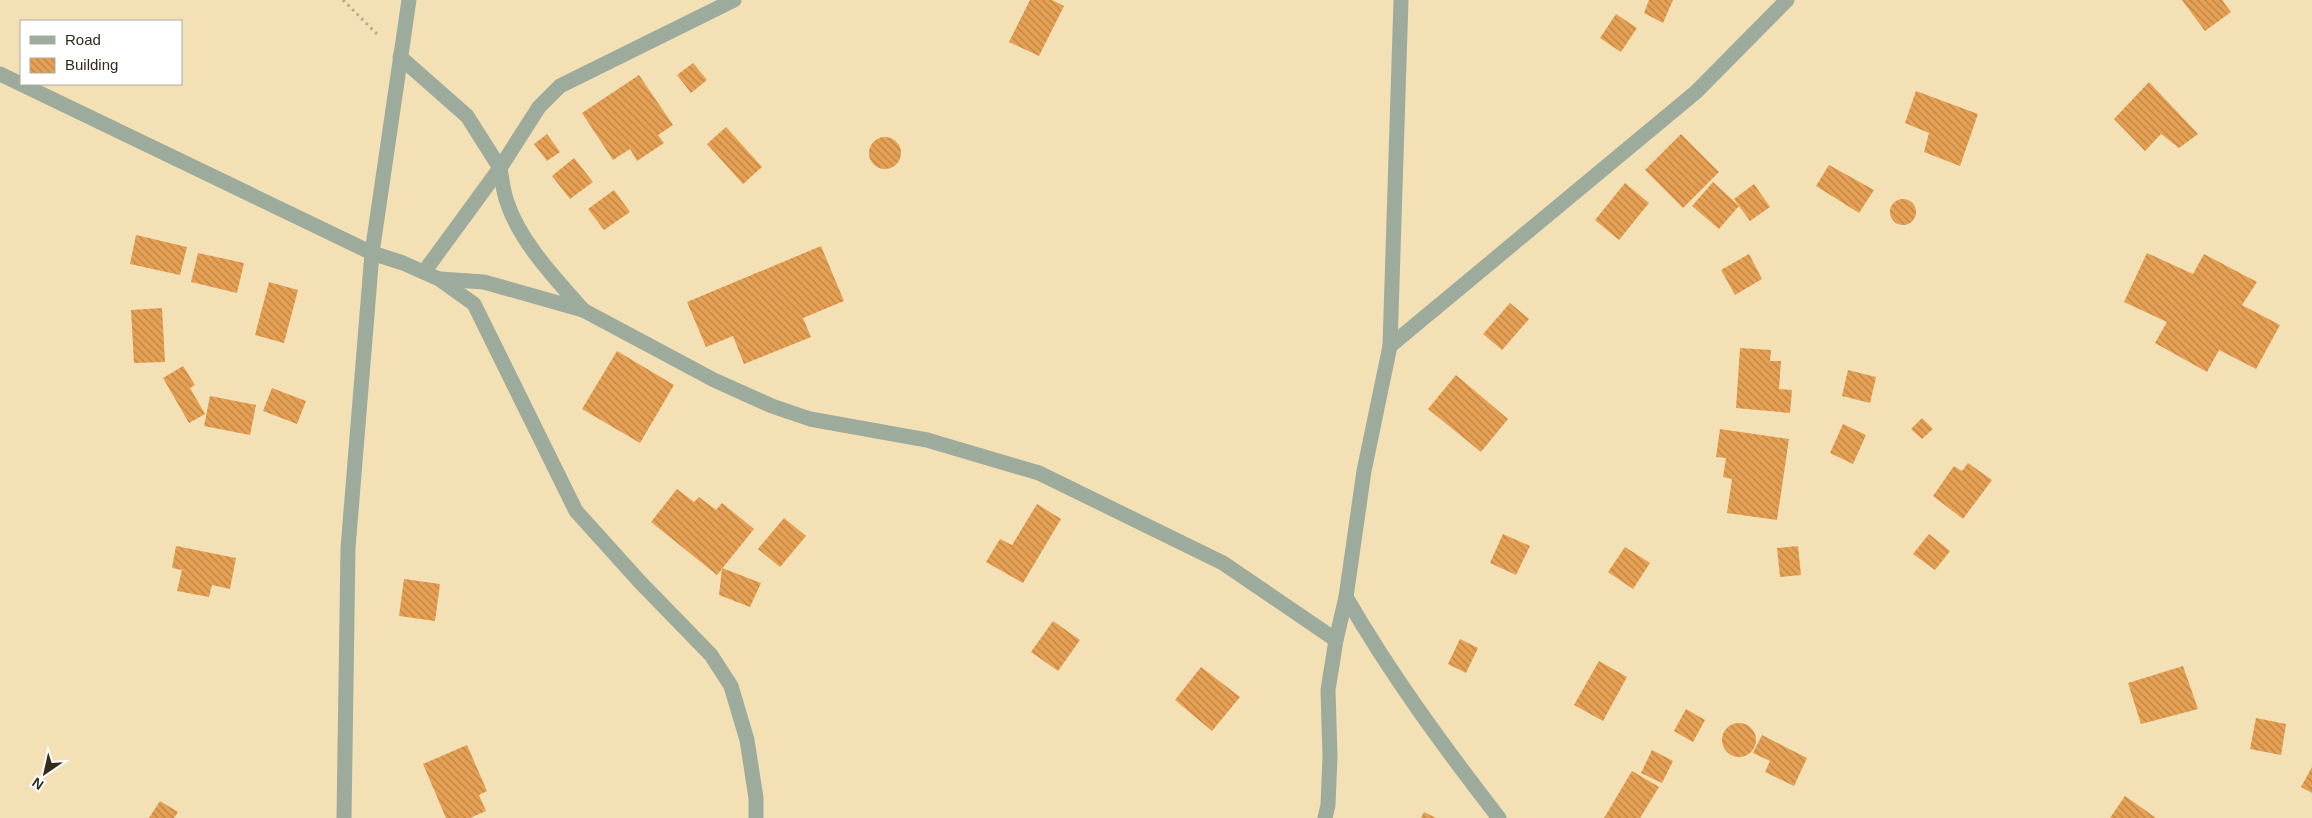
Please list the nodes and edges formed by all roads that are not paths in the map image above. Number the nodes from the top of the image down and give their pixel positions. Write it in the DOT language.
graph roads {
  1 [pos="409,0"];
  2 [pos="734,0"];
  3 [pos="1401,0"];
  4 [pos="1787,0"];
  5 [pos="400,57"];
  6 [pos="0,74"];
  7 [pos="20,84"];
  8 [pos="23,85"];
  9 [pos="500,168"];
  10 [pos="372,253"];
  11 [pos="424,272"];
  12 [pos="439,279"];
  13 [pos="583,310"];
  14 [pos="1390,346"];
  15 [pos="1346,597"];
  16 [pos="1336,640"];
  17 [pos="344,818"];
  18 [pos="756,818"];
  19 [pos="1325,818"];
  20 [pos="1499,818"];
  1 -- 5 [label="street"];
  2 -- 9 [label="street"];
  3 -- 14 [label="street"];
  4 -- 14 [label="street"];
  5 -- 9 [label="street"];
  5 -- 10 [label="street"];
  6 -- 7 [label="street"];
  8 -- 10 [label="street"];
  9 -- 11 [label="street"];
  9 -- 13 [label="street"];
  10 -- 11 [label="street"];
  10 -- 17 [label="street"];
  11 -- 12 [label="street"];
  12 -- 13 [label="street"];
  12 -- 18 [label="street"];
  13 -- 16 [label="street"];
  14 -- 15 [label="street"];
  15 -- 16 [label="street"];
  15 -- 20 [label="street"];
  16 -- 19 [label="street"];
}
